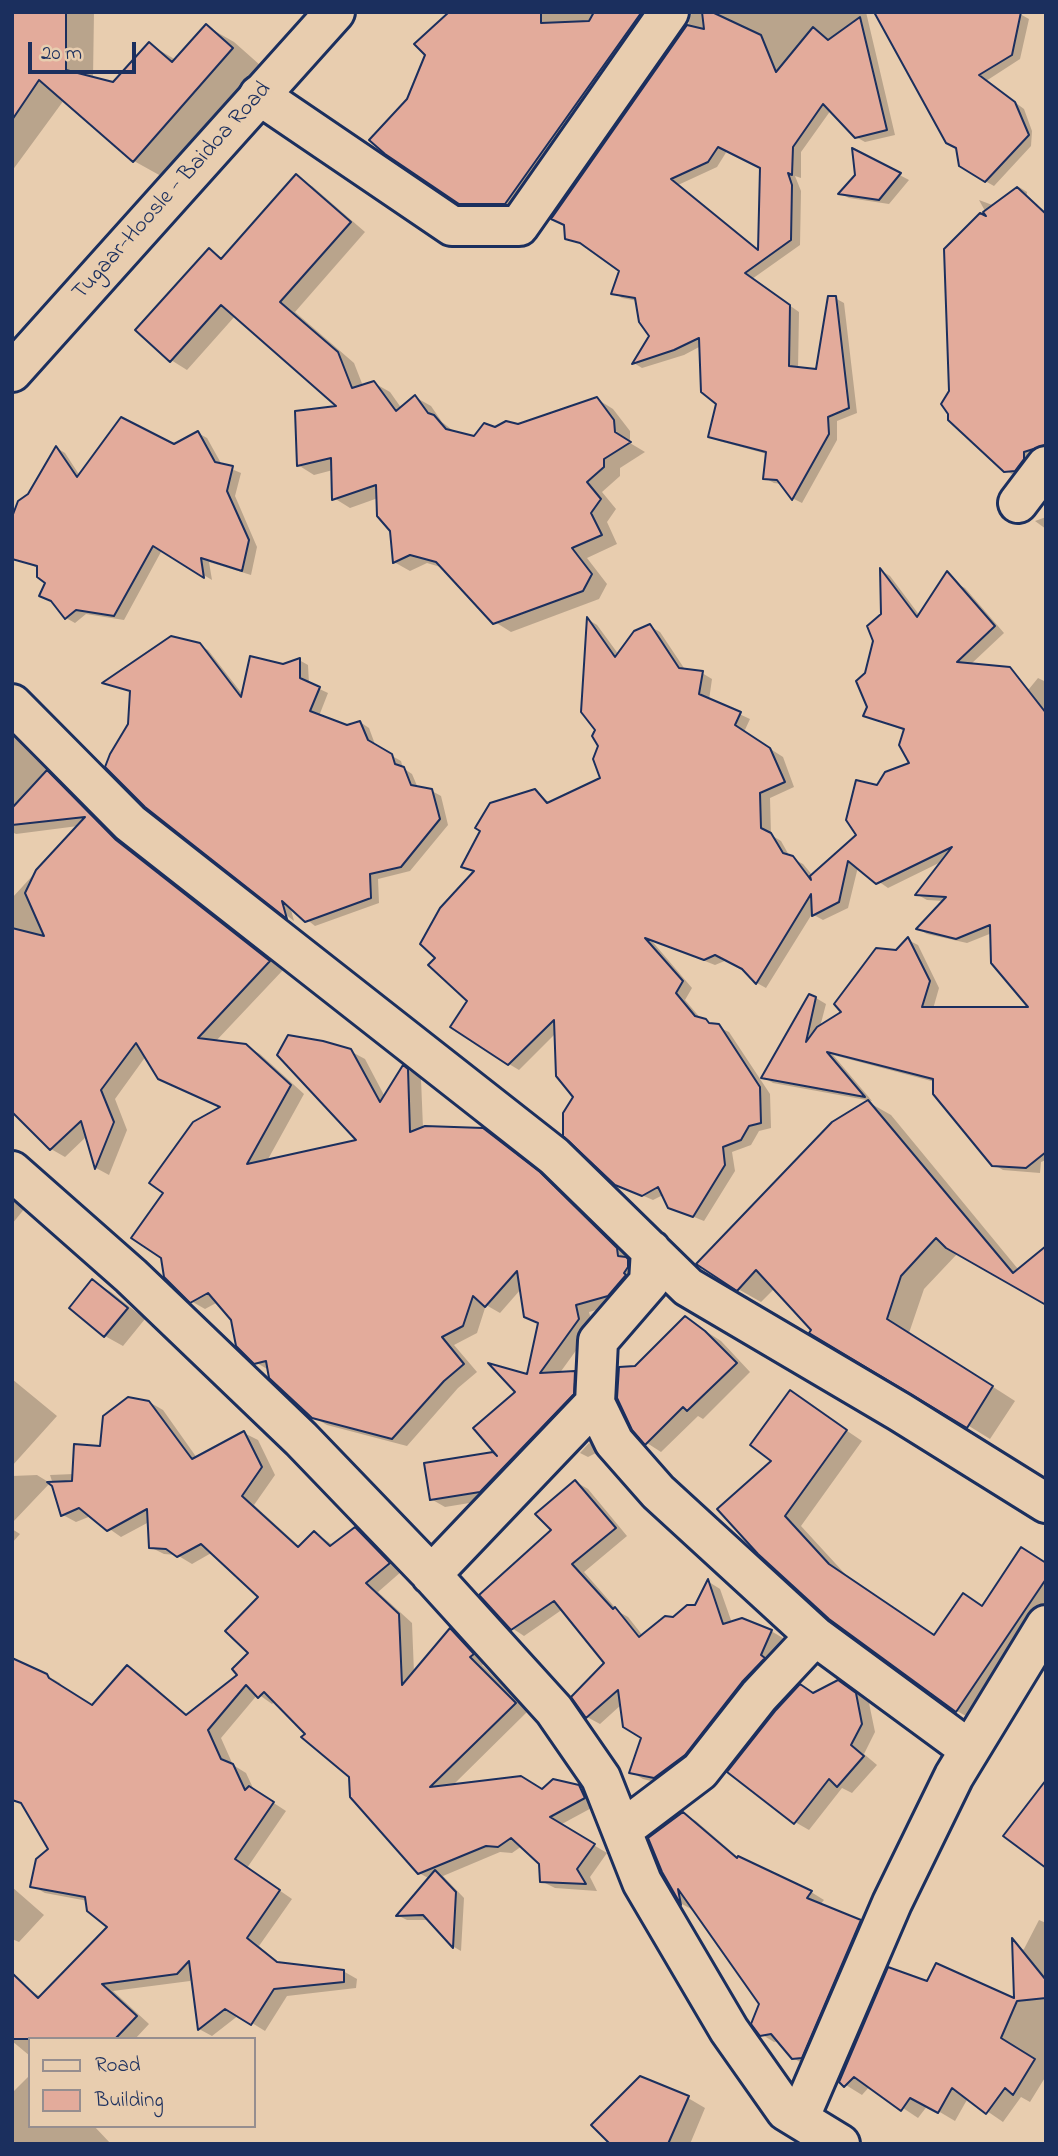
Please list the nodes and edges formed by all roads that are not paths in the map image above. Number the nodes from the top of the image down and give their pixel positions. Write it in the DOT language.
graph roads {
  1 [pos="335,12"];
  2 [pos="669,12"];
  3 [pos="259,95"];
  4 [pos="12,372"];
  5 [pos="1046,466"];
  6 [pos="1018,503"];
  7 [pos="12,704"];
  8 [pos="12,1171"];
  9 [pos="651,1250"];
  10 [pos="595,1403"];
  11 [pos="1046,1503"];
  12 [pos="431,1575"];
  13 [pos="1046,1625"];
  14 [pos="815,1636"];
  15 [pos="970,1750"];
  16 [pos="622,1830"];
  17 [pos="799,2119"];
  18 [pos="840,2144"];
  1 -- 3 [label="street, Tugaar-Hoosle - Baidoa Road"];
  2 -- 3 [label="street"];
  3 -- 4 [label="street, Tugaar-Hoosle - Baidoa Road"];
  5 -- 6 [label="street"];
  7 -- 9 [label="street"];
  8 -- 12 [label="street"];
  9 -- 10 [label="street"];
  9 -- 11 [label="street"];
  10 -- 12 [label="street"];
  10 -- 14 [label="street"];
  12 -- 16 [label="street"];
  13 -- 15 [label="street"];
  14 -- 15 [label="street"];
  14 -- 16 [label="street"];
  15 -- 17 [label="street"];
  16 -- 17 [label="street"];
  17 -- 18 [label="street"];
}
